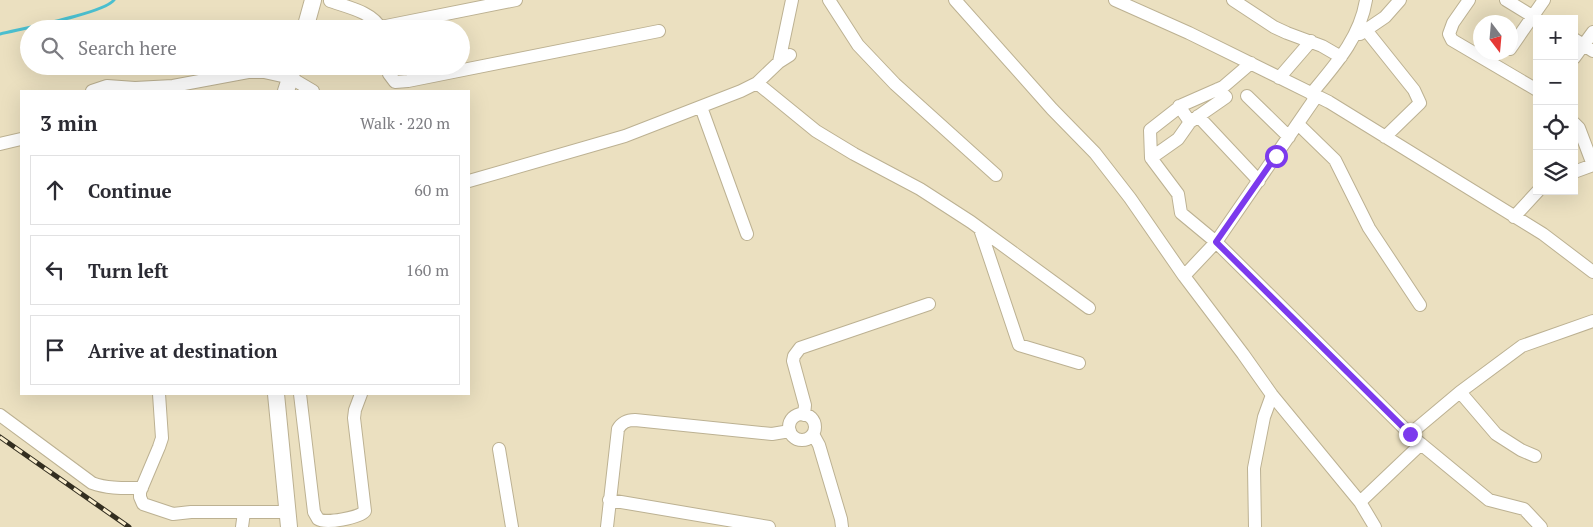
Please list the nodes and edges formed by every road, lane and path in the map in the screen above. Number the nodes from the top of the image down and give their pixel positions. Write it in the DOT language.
graph roads {
  1 [pos="516,0"];
  2 [pos="792,0"];
  3 [pos="829,0"];
  4 [pos="954,0"];
  5 [pos="1115,0"];
  6 [pos="1233,0"];
  7 [pos="1366,0"];
  8 [pos="1400,0"];
  9 [pos="1469,0"];
  10 [pos="1506,0"];
  11 [pos="1544,0"];
  12 [pos="333,1"];
  13 [pos="313,2"];
  14 [pos="1536,15"];
  15 [pos="1533,17"];
  16 [pos="308,20"];
  17 [pos="374,20"];
  18 [pos="420,20"];
  19 [pos="1533,20"];
  20 [pos="1366,30"];
  21 [pos="659,31"];
  22 [pos="1593,32"];
  23 [pos="1353,39"];
  24 [pos="1518,39"];
  25 [pos="1311,41"];
  26 [pos="1584,44"];
  27 [pos="1341,57"];
  28 [pos="1503,60"];
  29 [pos="1251,63"];
  30 [pos="1498,67"];
  31 [pos="470,69"];
  32 [pos="234,75"];
  33 [pos="277,75"];
  34 [pos="389,75"];
  35 [pos="438,75"];
  36 [pos="290,78"];
  37 [pos="1279,78"];
  38 [pos="757,83"];
  39 [pos="173,88"];
  40 [pos="1533,88"];
  41 [pos="1218,89"];
  42 [pos="95,90"];
  43 [pos="135,90"];
  44 [pos="311,90"];
  45 [pos="1314,95"];
  46 [pos="1248,96"];
  47 [pos="1179,106"];
  48 [pos="701,107"];
  49 [pos="1194,119"];
  50 [pos="1298,124"];
  51 [pos="1578,127"];
  52 [pos="1289,137"];
  53 [pos="1385,137"];
  54 [pos="20,139"];
  55 [pos="0,144"];
  56 [pos="1151,158"];
  57 [pos="1593,165"];
  58 [pos="1578,171"];
  59 [pos="996,175"];
  60 [pos="470,181"];
  61 [pos="1259,181"];
  62 [pos="1534,195"];
  63 [pos="1514,216"];
  64 [pos="980,229"];
  65 [pos="746,234"];
  66 [pos="1216,242"];
  67 [pos="1593,272"];
  68 [pos="1184,276"];
  69 [pos="929,304"];
  70 [pos="1420,305"];
  71 [pos="1089,308"];
  72 [pos="1593,321"];
  73 [pos="1079,363"];
  74 [pos="1460,392"];
  75 [pos="159,395"];
  76 [pos="276,395"];
  77 [pos="300,395"];
  78 [pos="361,395"];
  79 [pos="1272,395"];
  80 [pos="0,415"];
  81 [pos="804,415"];
  82 [pos="790,431"];
  83 [pos="813,434"];
  84 [pos="1410,434"];
  85 [pos="1421,444"];
  86 [pos="499,449"];
  87 [pos="1535,456"];
  88 [pos="142,488"];
  89 [pos="609,500"];
  90 [pos="1360,502"];
  91 [pos="244,512"];
  92 [pos="288,520"];
  93 [pos="242,527"];
  94 [pos="512,527"];
  95 [pos="607,527"];
  96 [pos="769,527"];
  97 [pos="842,527"];
  98 [pos="1254,527"];
  99 [pos="1374,527"];
  100 [pos="1541,527"];
  1 -- 18 [label="street"];
  2 -- 38 [label="street"];
  3 -- 59 [label="street"];
  4 -- 68 [label="street"];
  5 -- 29 [label="street"];
  6 -- 25 [label="street"];
  7 -- 23 [label="street"];
  8 -- 20 [label="street"];
  9 -- 30 [label="street"];
  10 -- 15 [label="street"];
  11 -- 14 [label="street"];
  12 -- 13 [label="street"];
  12 -- 17 [label="street"];
  13 -- 16 [label="main road"];
  19 -- 24 [label="street"];
  20 -- 23 [label="street"];
  20 -- 53 [label="street"];
  21 -- 31 [label="street"];
  22 -- 26 [label="street"];
  23 -- 27 [label="street"];
  25 -- 27 [label="street"];
  25 -- 37 [label="street"];
  27 -- 45 [label="street"];
  28 -- 30 [label="street"];
  29 -- 37 [label="street"];
  29 -- 41 [label="street"];
  30 -- 40 [label="street"];
  32 -- 39 [label="street"];
  33 -- 36 [label="street"];
  34 -- 35 [label="street"];
  36 -- 44 [label="street"];
  37 -- 45 [label="street"];
  38 -- 48 [label="street"];
  38 -- 64 [label="street"];
  39 -- 43 [label="street"];
  41 -- 47 [label="street"];
  41 -- 49 [label="street"];
  42 -- 43 [label="street"];
  45 -- 50 [label="street"];
  45 -- 53 [label="street"];
  46 -- 52 [label="street"];
  47 -- 49 [label="street"];
  47 -- 56 [label="street"];
  48 -- 60 [label="street"];
  48 -- 65 [label="street"];
  49 -- 56 [label="street"];
  49 -- 61 [label="street"];
  50 -- 52 [label="street"];
  50 -- 70 [label="street"];
  51 -- 57 [label="street"];
  52 -- 61 [label="street"];
  53 -- 63 [label="street"];
  54 -- 55 [label="street"];
  56 -- 66 [label="street"];
  57 -- 58 [label="street"];
  61 -- 66 [label="street"];
  62 -- 63 [label="street"];
  63 -- 67 [label="street"];
  64 -- 71 [label="street"];
  64 -- 73 [label="street"];
  66 -- 68 [label="street"];
  66 -- 84 [label="street"];
  68 -- 79 [label="street"];
  69 -- 81 [label="street"];
  72 -- 74 [label="street"];
  74 -- 84 [label="street"];
  74 -- 87 [label="street"];
  75 -- 88 [label="street"];
  76 -- 92 [label="main road"];
  77 -- 78 [label="street"];
  79 -- 90 [label="street"];
  79 -- 98 [label="street"];
  80 -- 88 [label="street"];
  81 -- 82 [label="street"];
  81 -- 83 [label="street"];
  82 -- 83 [label="street"];
  82 -- 89 [label="street"];
  83 -- 97 [label="street"];
  84 -- 85 [label="street"];
  85 -- 90 [label="street"];
  85 -- 100 [label="street"];
  86 -- 94 [label="street"];
  88 -- 91 [label="street"];
  89 -- 95 [label="street"];
  89 -- 96 [label="street"];
  90 -- 99 [label="street"];
  91 -- 92 [label="street"];
  91 -- 93 [label="street"];
}
